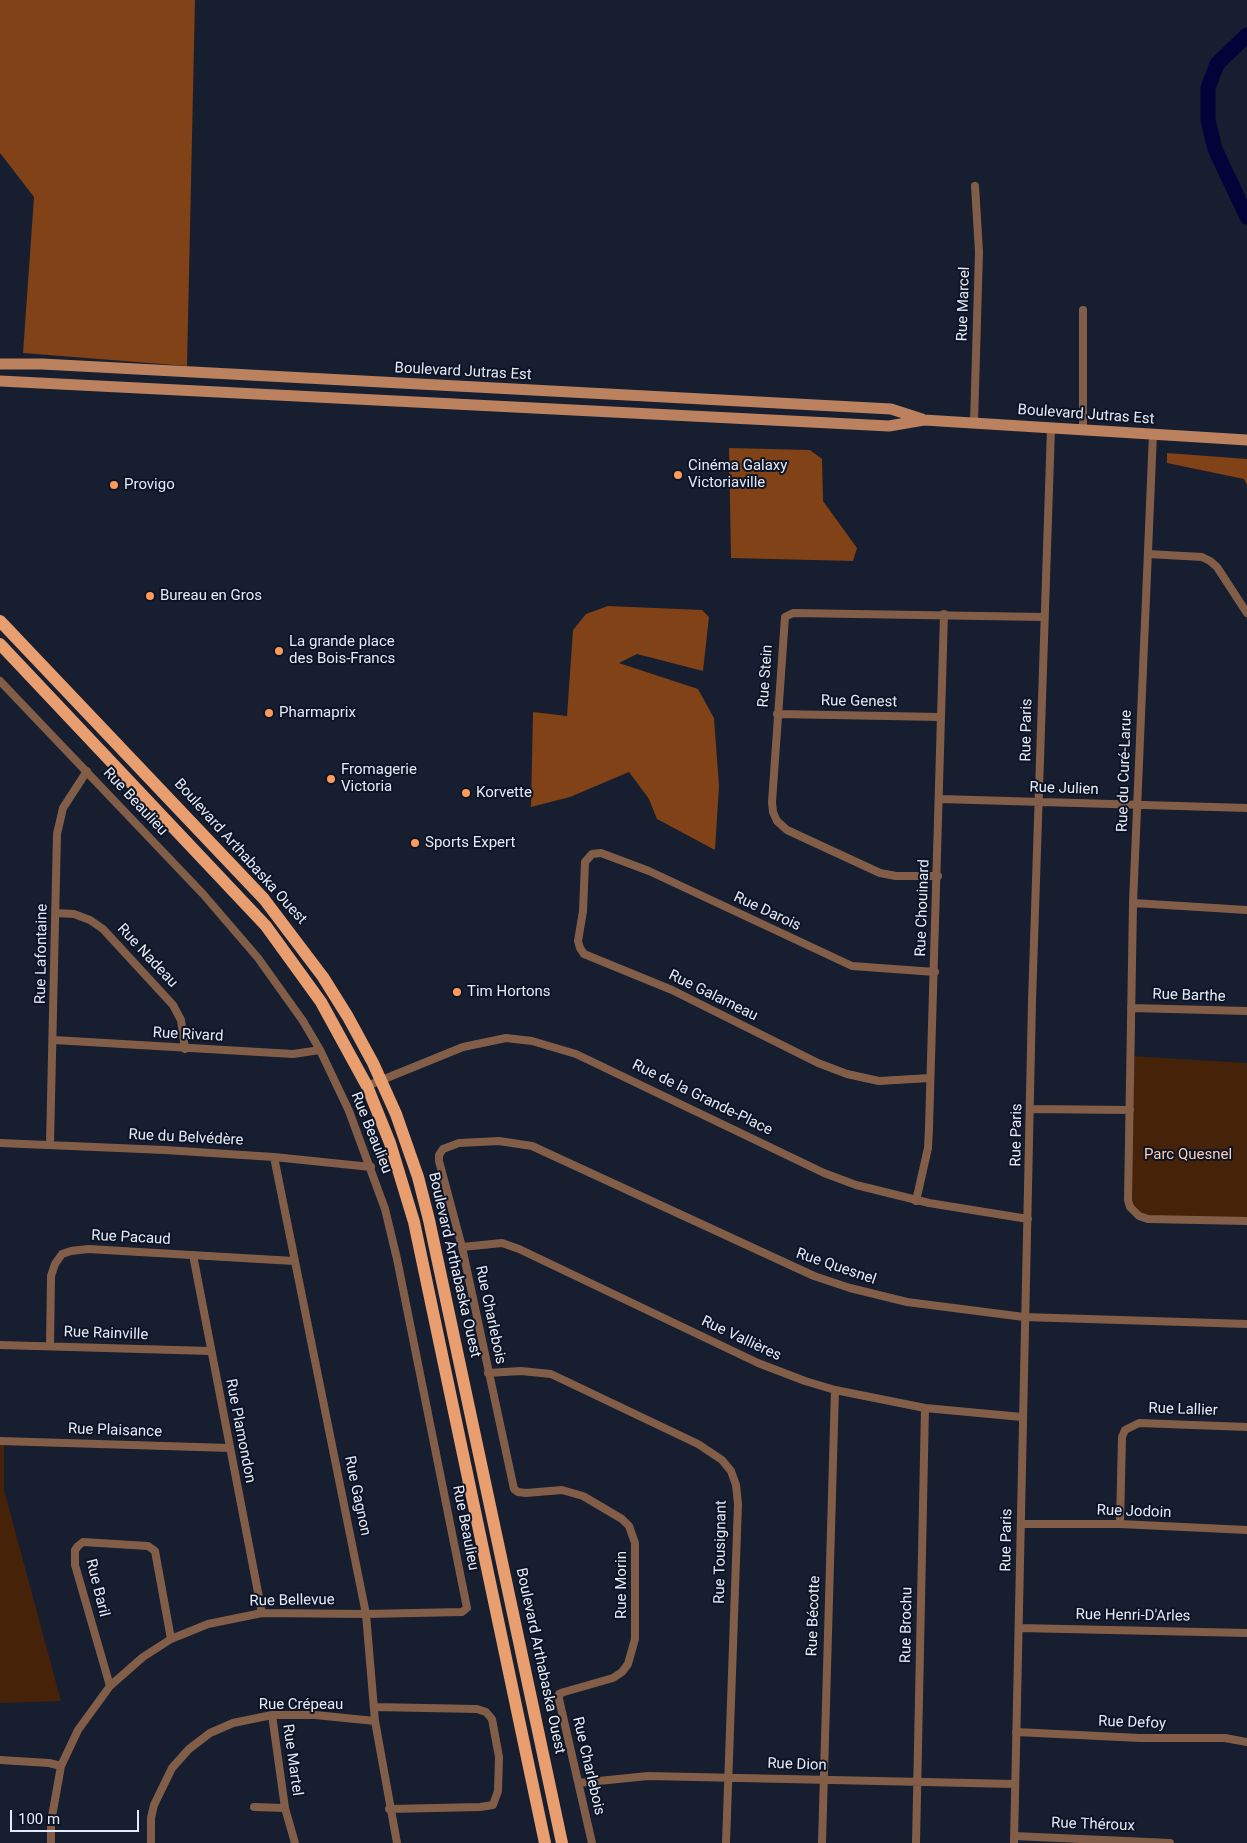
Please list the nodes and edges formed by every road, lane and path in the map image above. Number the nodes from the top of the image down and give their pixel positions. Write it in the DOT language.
graph roads {
  1 [pos="975,186"];
  2 [pos="1083,310"];
  3 [pos="0,364"];
  4 [pos="0,381"];
  5 [pos="924,420"];
  6 [pos="974,423"];
  7 [pos="1051,428"];
  8 [pos="1083,430"];
  9 [pos="1153,434"];
  10 [pos="1247,440"];
  11 [pos="1148,554"];
  12 [pos="1247,613"];
  13 [pos="944,614"];
  14 [pos="1044,617"];
  15 [pos="0,621"];
  16 [pos="0,644"];
  17 [pos="0,682"];
  18 [pos="777,714"];
  19 [pos="941,717"];
  20 [pos="87,771"];
  21 [pos="940,799"];
  22 [pos="1039,802"];
  23 [pos="1137,805"];
  24 [pos="1247,808"];
  25 [pos="592,854"];
  26 [pos="938,876"];
  27 [pos="1133,904"];
  28 [pos="1247,910"];
  29 [pos="56,913"];
  30 [pos="936,972"];
  31 [pos="1131,1008"];
  32 [pos="1247,1012"];
  33 [pos="54,1040"];
  34 [pos="185,1049"];
  35 [pos="320,1050"];
  36 [pos="930,1078"];
  37 [pos="380,1081"];
  38 [pos="367,1086"];
  39 [pos="1031,1109"];
  40 [pos="1130,1110"];
  41 [pos="0,1143"];
  42 [pos="50,1144"];
  43 [pos="443,1149"];
  44 [pos="274,1157"];
  45 [pos="371,1167"];
  46 [pos="916,1201"];
  47 [pos="1028,1219"];
  48 [pos="1247,1220"];
  49 [pos="462,1247"];
  50 [pos="193,1255"];
  51 [pos="294,1261"];
  52 [pos="1024,1317"];
  53 [pos="1247,1324"];
  54 [pos="0,1345"];
  55 [pos="50,1346"];
  56 [pos="210,1351"];
  57 [pos="488,1373"];
  58 [pos="835,1390"];
  59 [pos="925,1408"];
  60 [pos="1022,1417"];
  61 [pos="1247,1427"];
  62 [pos="0,1441"];
  63 [pos="230,1448"];
  64 [pos="514,1489"];
  65 [pos="1021,1524"];
  66 [pos="1120,1524"];
  67 [pos="1247,1530"];
  68 [pos="262,1613"];
  69 [pos="366,1614"];
  70 [pos="1019,1628"];
  71 [pos="1247,1633"];
  72 [pos="171,1639"];
  73 [pos="110,1686"];
  74 [pos="560,1694"];
  75 [pos="374,1707"];
  76 [pos="272,1715"];
  77 [pos="375,1721"];
  78 [pos="1016,1732"];
  79 [pos="1247,1742"];
  80 [pos="0,1760"];
  81 [pos="61,1766"];
  82 [pos="728,1777"];
  83 [pos="823,1780"];
  84 [pos="917,1781"];
  85 [pos="579,1783"];
  86 [pos="1015,1784"];
  87 [pos="254,1807"];
  88 [pos="285,1808"];
  89 [pos="389,1809"];
  90 [pos="1014,1840"];
  91 [pos="1114,1841"];
  92 [pos="51,1843"];
  93 [pos="151,1843"];
  94 [pos="295,1843"];
  95 [pos="397,1843"];
  96 [pos="546,1843"];
  97 [pos="562,1843"];
  98 [pos="592,1843"];
  99 [pos="726,1843"];
  100 [pos="822,1843"];
  101 [pos="916,1843"];
  102 [pos="1170,1843"];
  1 -- 6 [label="street, Rue Marcel"];
  2 -- 8 [label="street"];
  3 -- 5 [label="main road, Boulevard Jutras Est"];
  4 -- 5 [label="main road, Boulevard Jutras Est"];
  5 -- 6 [label="main road, Boulevard Jutras Est"];
  6 -- 7 [label="main road, Boulevard Jutras Est"];
  7 -- 8 [label="main road, Boulevard Jutras Est"];
  7 -- 14 [label="street, Rue Paris"];
  8 -- 9 [label="main road, Boulevard Jutras Est"];
  9 -- 10 [label="main road, Boulevard Jutras Est"];
  9 -- 11 [label="street, Rue du Curé-Larue"];
  11 -- 12 [label="street"];
  11 -- 23 [label="street, Rue du Curé-Larue"];
  13 -- 14 [label="street, Rue Stein"];
  13 -- 18 [label="street, Rue Stein"];
  13 -- 19 [label="street, Rue Chouinard"];
  14 -- 22 [label="street, Rue Paris"];
  15 -- 37 [label="main road, Boulevard Arthabaska Ouest"];
  16 -- 38 [label="main road, Boulevard Arthabaska Ouest"];
  17 -- 20 [label="street, Rue Beaulieu"];
  18 -- 19 [label="street, Rue Genest"];
  18 -- 26 [label="street, Rue Stein"];
  19 -- 21 [label="street, Rue Chouinard"];
  20 -- 29 [label="street, Rue Lafontaine"];
  20 -- 35 [label="street, Rue Beaulieu"];
  21 -- 22 [label="street, Rue Julien"];
  21 -- 26 [label="street, Rue Chouinard"];
  22 -- 23 [label="street, Rue Julien"];
  22 -- 39 [label="street, Rue Paris"];
  23 -- 24 [label="street, Rue Julien"];
  23 -- 27 [label="street, Rue du Curé-Larue"];
  25 -- 30 [label="street, Rue Darois"];
  25 -- 36 [label="street, Rue Galarneau"];
  26 -- 30 [label="street, Rue Chouinard"];
  27 -- 28 [label="street"];
  27 -- 31 [label="street, Rue du Curé-Larue"];
  29 -- 33 [label="street, Rue Lafontaine"];
  29 -- 34 [label="street, Rue Nadeau"];
  30 -- 36 [label="street, Rue Chouinard"];
  31 -- 32 [label="street, Rue Barthe"];
  31 -- 40 [label="street, Rue du Curé-Larue"];
  33 -- 34 [label="street, Rue Rivard"];
  33 -- 42 [label="street, Rue Lafontaine"];
  34 -- 35 [label="street, Rue Rivard"];
  35 -- 45 [label="street, Rue Beaulieu"];
  36 -- 46 [label="street, Rue Chouinard"];
  37 -- 38 [label="street, Rue de la Grande-Place"];
  37 -- 46 [label="street, Rue de la Grande-Place"];
  37 -- 97 [label="main road, Boulevard Arthabaska Ouest"];
  38 -- 96 [label="main road, Boulevard Arthabaska Ouest"];
  39 -- 40 [label="street"];
  39 -- 47 [label="street, Rue Paris"];
  40 -- 48 [label="street, Rue du Curé-Larue"];
  41 -- 42 [label="street, Rue du Belvédère"];
  42 -- 44 [label="street, Rue du Belvédère"];
  43 -- 49 [label="street, Rue Charlebois"];
  43 -- 52 [label="street, Rue Quesnel"];
  44 -- 45 [label="street, Rue du Belvédère"];
  44 -- 51 [label="street, Rue Gagnon"];
  45 -- 69 [label="street, Rue Beaulieu"];
  46 -- 47 [label="street, Rue de la Grande-Place"];
  47 -- 52 [label="street, Rue Paris"];
  49 -- 57 [label="street, Rue Charlebois"];
  49 -- 58 [label="street, Rue Vallières"];
  50 -- 51 [label="street, Rue Pacaud"];
  50 -- 55 [label="street, Rue Pacaud"];
  50 -- 56 [label="street, Rue Plamondon"];
  51 -- 69 [label="street, Rue Gagnon"];
  52 -- 53 [label="street, Rue Quesnel"];
  52 -- 60 [label="street, Rue Paris"];
  54 -- 55 [label="street, Rue Rainville"];
  55 -- 56 [label="street, Rue Rainville"];
  56 -- 63 [label="street, Rue Plamondon"];
  57 -- 64 [label="street, Rue Charlebois"];
  57 -- 82 [label="street, Rue Tousignant"];
  58 -- 59 [label="street, Rue Vallières"];
  58 -- 83 [label="street, Rue Bécotte"];
  59 -- 60 [label="street, Rue Vallières"];
  59 -- 84 [label="street, Rue Brochu"];
  60 -- 65 [label="street, Rue Paris"];
  61 -- 66 [label="street, Rue Lallier"];
  62 -- 63 [label="street, Rue Plaisance"];
  63 -- 68 [label="street, Rue Plamondon"];
  64 -- 74 [label="street, Rue Morin"];
  65 -- 66 [label="street, Rue Jodoin"];
  65 -- 70 [label="street, Rue Paris"];
  66 -- 67 [label="street, Rue Jodoin"];
  68 -- 69 [label="street, Rue Bellevue"];
  68 -- 72 [label="street, Rue Bellevue"];
  69 -- 75 [label="street, Rue Gagnon"];
  70 -- 71 [label="street, Rue Henri-D'Arles"];
  70 -- 78 [label="street, Rue Paris"];
  72 -- 73 [label="street, Rue Bellevue"];
  72 -- 73 [label="street, Rue Baril"];
  73 -- 81 [label="street, Rue Bellevue"];
  74 -- 85 [label="street, Rue Charlebois"];
  75 -- 77 [label="street, Rue Gagnon"];
  75 -- 89 [label="street"];
  76 -- 77 [label="street, Rue Crépeau"];
  76 -- 88 [label="street, Rue Martel"];
  76 -- 93 [label="street, Rue Crépeau"];
  77 -- 89 [label="street, Rue Gagnon"];
  78 -- 79 [label="street, Rue Defoy"];
  78 -- 86 [label="street, Rue Paris"];
  80 -- 81 [label="street"];
  81 -- 92 [label="street, Rue Bellevue"];
  82 -- 83 [label="street, Rue Dion"];
  82 -- 85 [label="street, Rue Dion"];
  82 -- 99 [label="street, Rue Tousignant"];
  83 -- 84 [label="street, Rue Dion"];
  83 -- 100 [label="street, Rue Bécotte"];
  84 -- 86 [label="street, Rue Dion"];
  84 -- 101 [label="street, Rue Brochu"];
  85 -- 98 [label="street, Rue Charlebois"];
  86 -- 90 [label="street, Rue Paris"];
  87 -- 88 [label="street, Rue Martel"];
  88 -- 94 [label="street, Rue Martel"];
  89 -- 95 [label="street, Rue Gagnon"];
  90 -- 91 [label="street, Rue Théroux"];
  91 -- 102 [label="street, Rue Théroux"];
}
